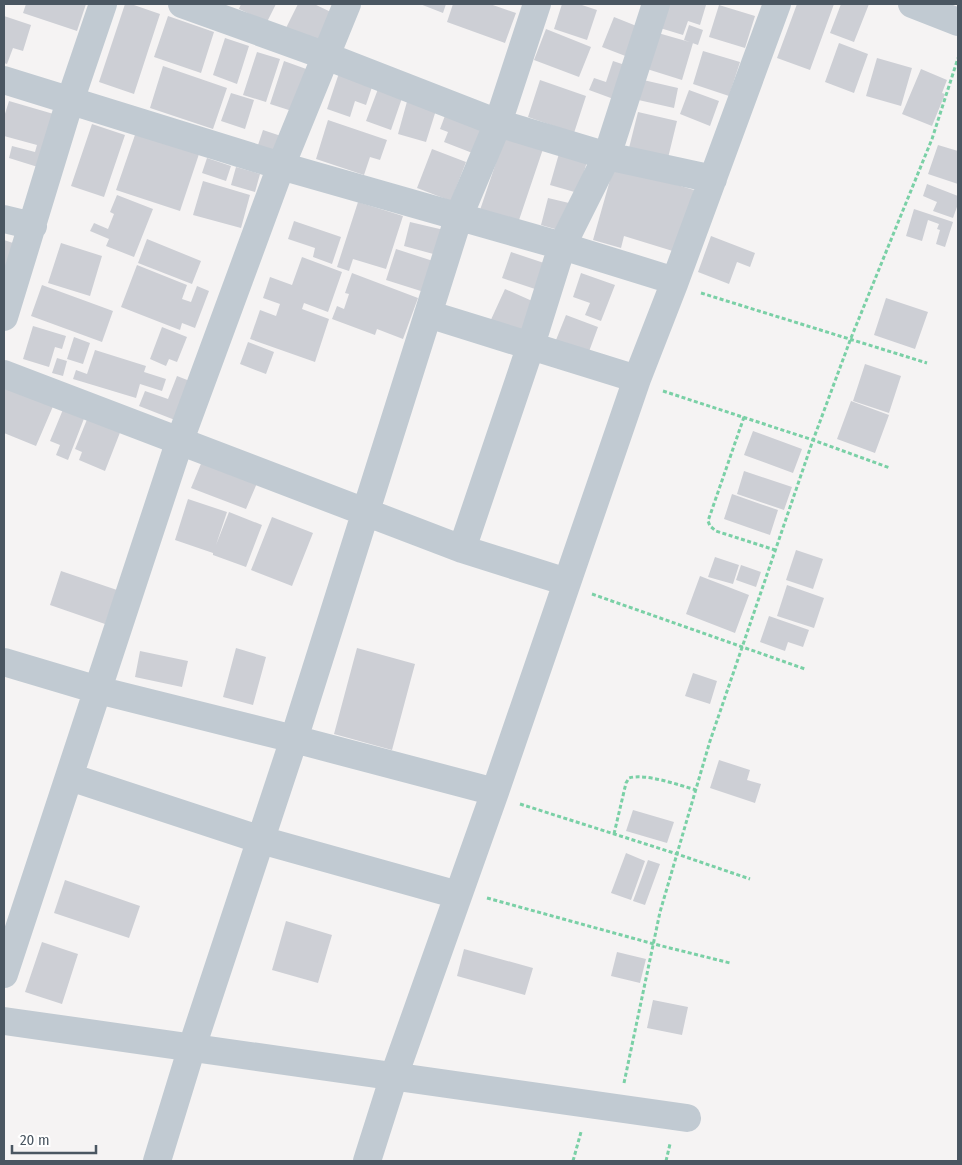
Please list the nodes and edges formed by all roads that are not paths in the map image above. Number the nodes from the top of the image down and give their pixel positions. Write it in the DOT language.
graph roads {
  1 [pos="103,4"];
  2 [pos="182,4"];
  3 [pos="347,4"];
  4 [pos="537,4"];
  5 [pos="656,4"];
  6 [pos="777,4"];
  7 [pos="912,4"];
  8 [pos="958,22"];
  9 [pos="326,56"];
  10 [pos="4,80"];
  11 [pos="70,101"];
  12 [pos="498,123"];
  13 [pos="607,156"];
  14 [pos="281,166"];
  15 [pos="713,179"];
  16 [pos="460,216"];
  17 [pos="4,219"];
  18 [pos="33,226"];
  19 [pos="562,246"];
  20 [pos="674,283"];
  21 [pos="428,314"];
  22 [pos="4,317"];
  23 [pos="531,345"];
  24 [pos="4,374"];
  25 [pos="636,380"];
  26 [pos="180,440"];
  27 [pos="365,511"];
  28 [pos="462,549"];
  29 [pos="566,583"];
  30 [pos="4,662"];
  31 [pos="98,690"];
  32 [pos="294,739"];
  33 [pos="70,777"];
  34 [pos="494,794"];
  35 [pos="261,840"];
  36 [pos="459,893"];
  37 [pos="4,974"];
  38 [pos="4,1021"];
  39 [pos="192,1047"];
  40 [pos="394,1076"];
  41 [pos="687,1118"];
  42 [pos="157,1161"];
  43 [pos="367,1161"];
  1 -- 11 [label="street"];
  2 -- 9 [label="street"];
  3 -- 9 [label="street"];
  4 -- 12 [label="street"];
  5 -- 13 [label="street"];
  6 -- 15 [label="street"];
  7 -- 8 [label="street"];
  9 -- 12 [label="street"];
  9 -- 14 [label="street"];
  10 -- 11 [label="street"];
  11 -- 14 [label="street"];
  11 -- 18 [label="street"];
  12 -- 13 [label="street"];
  12 -- 16 [label="street"];
  13 -- 15 [label="street"];
  13 -- 19 [label="street"];
  14 -- 16 [label="street"];
  14 -- 26 [label="street"];
  15 -- 20 [label="street"];
  16 -- 19 [label="street"];
  16 -- 21 [label="street"];
  17 -- 18 [label="street"];
  18 -- 22 [label="street"];
  19 -- 20 [label="street"];
  19 -- 23 [label="street"];
  20 -- 25 [label="street"];
  21 -- 23 [label="street"];
  21 -- 27 [label="street"];
  23 -- 25 [label="street"];
  23 -- 28 [label="street"];
  24 -- 26 [label="street"];
  25 -- 29 [label="street"];
  26 -- 27 [label="street"];
  26 -- 31 [label="street"];
  27 -- 28 [label="street"];
  27 -- 32 [label="street"];
  28 -- 29 [label="street"];
  29 -- 34 [label="street"];
  30 -- 31 [label="street"];
  31 -- 32 [label="street"];
  31 -- 33 [label="street"];
  32 -- 34 [label="street"];
  32 -- 35 [label="street"];
  33 -- 35 [label="street"];
  33 -- 37 [label="street"];
  34 -- 36 [label="street"];
  35 -- 36 [label="street"];
  35 -- 39 [label="street"];
  36 -- 40 [label="street"];
  38 -- 39 [label="street"];
  39 -- 40 [label="street"];
  39 -- 42 [label="street"];
  40 -- 41 [label="street"];
  40 -- 43 [label="street"];
}
